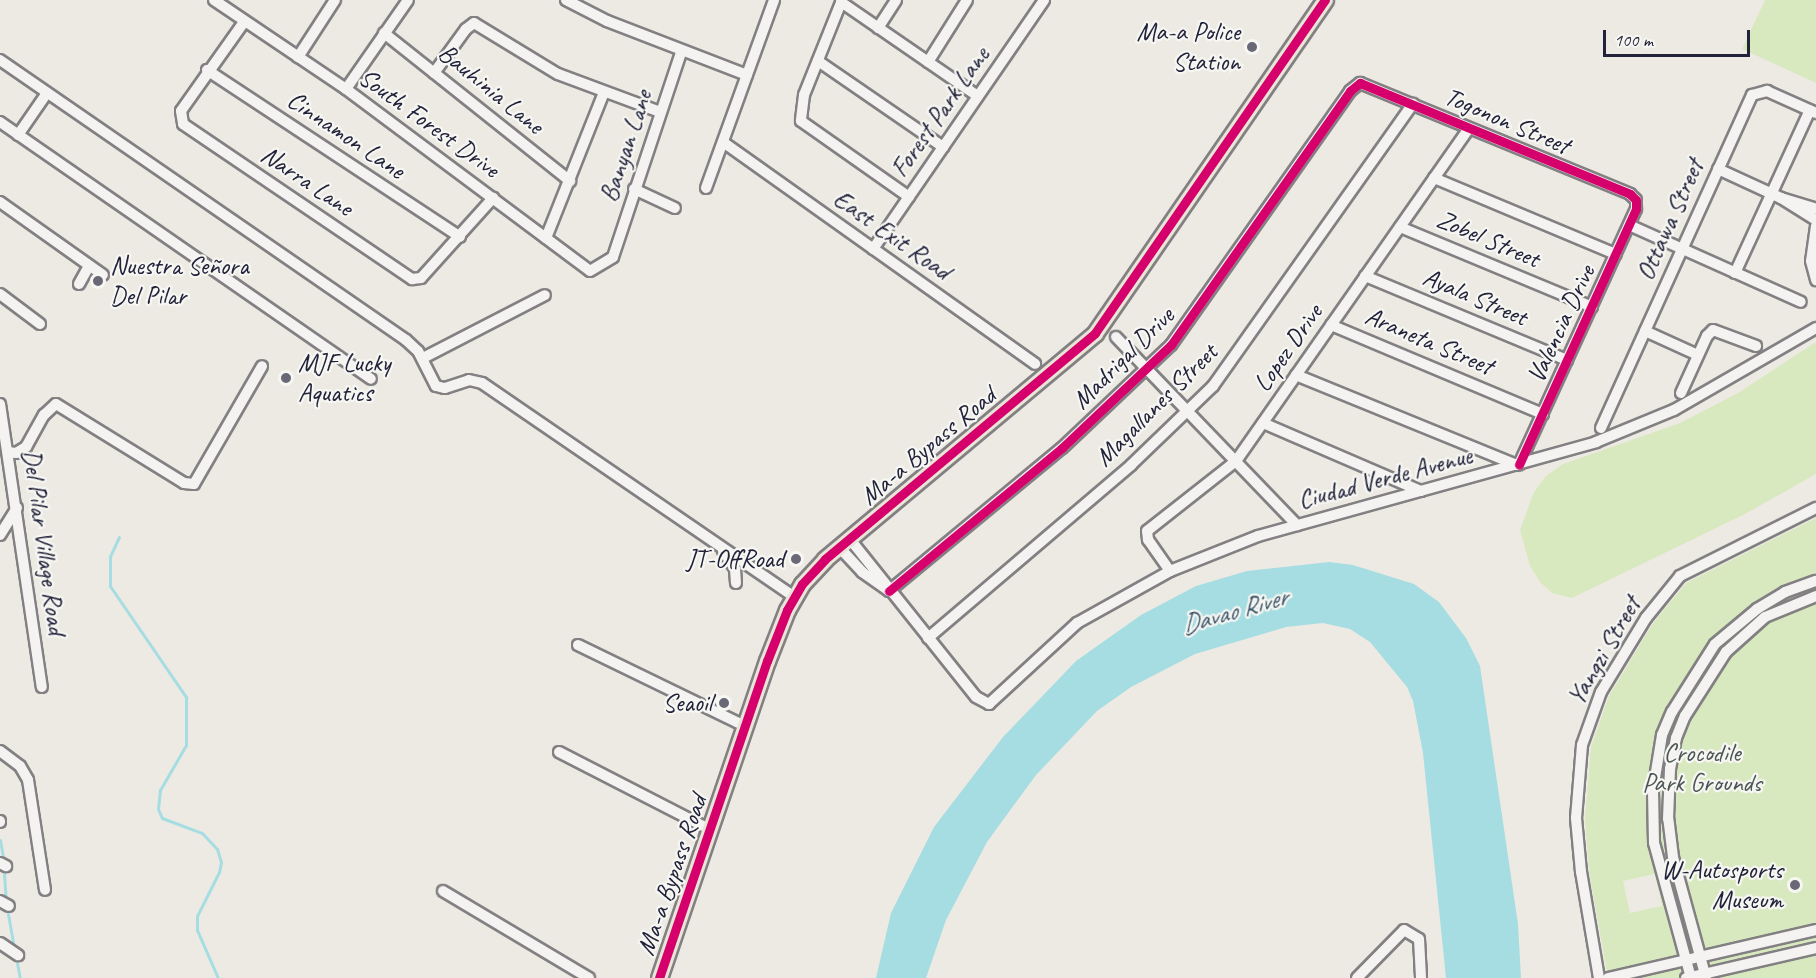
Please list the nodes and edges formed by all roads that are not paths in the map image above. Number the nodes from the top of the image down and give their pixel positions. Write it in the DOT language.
graph roads {
  1 [pos="214,0"];
  2 [pos="333,0"];
  3 [pos="408,0"];
  4 [pos="566,0"];
  5 [pos="774,0"];
  6 [pos="896,0"];
  7 [pos="967,0"];
  8 [pos="1044,0"];
  9 [pos="1325,0"];
  10 [pos="841,1"];
  11 [pos="244,22"];
  12 [pos="878,28"];
  13 [pos="384,33"];
  14 [pos="682,50"];
  15 [pos="298,57"];
  16 [pos="0,60"];
  17 [pos="818,61"];
  18 [pos="928,62"];
  19 [pos="207,70"];
  20 [pos="434,73"];
  21 [pos="747,75"];
  22 [pos="1360,83"];
  23 [pos="346,89"];
  24 [pos="604,92"];
  25 [pos="48,93"];
  26 [pos="978,96"];
  27 [pos="1413,104"];
  28 [pos="660,112"];
  29 [pos="1813,112"];
  30 [pos="0,122"];
  31 [pos="1468,128"];
  32 [pos="18,135"];
  33 [pos="723,142"];
  34 [pos="944,147"];
  35 [pos="1718,169"];
  36 [pos="1434,178"];
  37 [pos="570,181"];
  38 [pos="706,188"];
  39 [pos="634,189"];
  40 [pos="1776,196"];
  41 [pos="909,197"];
  42 [pos="494,198"];
  43 [pos="1636,200"];
  44 [pos="0,202"];
  45 [pos="675,208"];
  46 [pos="1816,209"];
  47 [pos="1816,220"];
  48 [pos="1629,225"];
  49 [pos="1400,226"];
  50 [pos="1816,226"];
  51 [pos="460,237"];
  52 [pos="546,238"];
  53 [pos="873,249"];
  54 [pos="1682,249"];
  55 [pos="1616,254"];
  56 [pos="613,257"];
  57 [pos="88,268"];
  58 [pos="1735,273"];
  59 [pos="103,275"];
  60 [pos="1365,276"];
  61 [pos="1816,280"];
  62 [pos="79,284"];
  63 [pos="0,294"];
  64 [pos="545,294"];
  65 [pos="1801,302"];
  66 [pos="1592,307"];
  67 [pos="40,324"];
  68 [pos="1331,325"];
  69 [pos="1816,328"];
  70 [pos="1645,331"];
  71 [pos="1116,337"];
  72 [pos="1756,346"];
  73 [pos="1698,355"];
  74 [pos="423,358"];
  75 [pos="1567,360"];
  76 [pos="1035,364"];
  77 [pos="262,366"];
  78 [pos="1147,369"];
  79 [pos="1296,375"];
  80 [pos="371,379"];
  81 [pos="1681,393"];
  82 [pos="0,404"];
  83 [pos="1188,412"];
  84 [pos="1543,414"];
  85 [pos="1263,423"];
  86 [pos="1601,428"];
  87 [pos="8,452"];
  88 [pos="1236,461"];
  89 [pos="1518,465"];
  90 [pos="1421,491"];
  91 [pos="17,508"];
  92 [pos="1816,508"];
  93 [pos="1297,525"];
  94 [pos="0,535"];
  95 [pos="844,543"];
  96 [pos="720,546"];
  97 [pos="1170,571"];
  98 [pos="1816,581"];
  99 [pos="736,583"];
  100 [pos="889,591"];
  101 [pos="1816,596"];
  102 [pos="794,597"];
  103 [pos="928,638"];
  104 [pos="578,645"];
  105 [pos="42,687"];
  106 [pos="745,726"];
  107 [pos="0,751"];
  108 [pos="559,752"];
  109 [pos="711,830"];
  110 [pos="1671,840"];
  111 [pos="1654,843"];
  112 [pos="45,890"];
  113 [pos="443,891"];
  114 [pos="1816,930"];
  115 [pos="0,943"];
  116 [pos="1816,948"];
  117 [pos="18,955"];
  118 [pos="1700,957"];
  119 [pos="1686,960"];
  120 [pos="1705,976"];
  121 [pos="589,978"];
  122 [pos="659,978"];
  123 [pos="1357,978"];
  124 [pos="1421,978"];
  125 [pos="1599,978"];
  126 [pos="1608,978"];
  127 [pos="1689,978"];
  1 -- 11 [label="street, South Forest Drive"];
  2 -- 15 [label="street"];
  3 -- 13 [label="street"];
  4 -- 14 [label="street"];
  5 -- 21 [label="street"];
  6 -- 12 [label="street"];
  7 -- 18 [label="street"];
  8 -- 26 [label="street, Forest Park Lane"];
  9 -- 95 [label="main road, Ma-a Bypass Road"];
  10 -- 12 [label="street"];
  10 -- 17 [label="street"];
  11 -- 15 [label="street, South Forest Drive"];
  11 -- 19 [label="street, Narra Lane"];
  12 -- 18 [label="street"];
  13 -- 20 [label="street, Bauhinia Lane"];
  13 -- 23 [label="street"];
  14 -- 21 [label="street"];
  14 -- 28 [label="street, Banyan Lane"];
  15 -- 23 [label="street, South Forest Drive"];
  16 -- 25 [label="street"];
  17 -- 34 [label="street"];
  17 -- 41 [label="street"];
  18 -- 26 [label="street"];
  19 -- 51 [label="street, Cinnamon Lane"];
  19 -- 51 [label="street, Narra Lane"];
  20 -- 24 [label="street"];
  20 -- 37 [label="street, Bauhinia Lane"];
  21 -- 33 [label="street"];
  22 -- 27 [label="street, Togonon Street"];
  22 -- 78 [label="street, Madrigal Drive"];
  23 -- 42 [label="street, South Forest Drive"];
  24 -- 28 [label="street"];
  24 -- 37 [label="street"];
  25 -- 32 [label="street"];
  25 -- 74 [label="street"];
  26 -- 34 [label="street, Forest Park Lane"];
  27 -- 31 [label="street, Togonon Street"];
  27 -- 83 [label="street, Magallanes Street"];
  28 -- 39 [label="street, Banyan Lane"];
  29 -- 35 [label="street, Ottawa Street"];
  29 -- 40 [label="street"];
  30 -- 32 [label="street"];
  31 -- 36 [label="street, Lopez Drive"];
  31 -- 43 [label="street, Togonon Street"];
  32 -- 80 [label="street"];
  33 -- 38 [label="street"];
  33 -- 53 [label="street, East Exit Road"];
  34 -- 41 [label="street, Forest Park Lane"];
  35 -- 40 [label="street"];
  35 -- 54 [label="street, Ottawa Street"];
  36 -- 49 [label="street, Lopez Drive"];
  36 -- 55 [label="street"];
  37 -- 52 [label="street"];
  39 -- 45 [label="street"];
  39 -- 56 [label="street, Banyan Lane"];
  40 -- 46 [label="street"];
  40 -- 47 [label="street"];
  40 -- 58 [label="street"];
  41 -- 53 [label="street, Forest Park Lane"];
  42 -- 51 [label="street, Narra Lane"];
  42 -- 52 [label="street, South Forest Drive"];
  43 -- 48 [label="street, Valencia Drive"];
  44 -- 57 [label="street"];
  48 -- 54 [label="street"];
  48 -- 55 [label="street, Valencia Drive"];
  49 -- 60 [label="street, Lopez Drive"];
  49 -- 66 [label="street, Zobel Street"];
  50 -- 61 [label="street"];
  52 -- 56 [label="street, South Forest Drive"];
  53 -- 76 [label="street, East Exit Road"];
  54 -- 58 [label="street"];
  54 -- 70 [label="street, Ottawa Street"];
  55 -- 66 [label="street, Valencia Drive"];
  57 -- 59 [label="street"];
  57 -- 62 [label="street"];
  58 -- 65 [label="street"];
  60 -- 68 [label="street, Lopez Drive"];
  60 -- 75 [label="street, Ayala Street"];
  63 -- 67 [label="street"];
  64 -- 74 [label="street"];
  66 -- 75 [label="street, Valencia Drive"];
  68 -- 79 [label="street, Lopez Drive"];
  68 -- 84 [label="street, Araneta Street"];
  69 -- 89 [label="street, Ciudad Verde Avenue"];
  70 -- 73 [label="street"];
  70 -- 86 [label="street, Ottawa Street"];
  71 -- 78 [label="street"];
  72 -- 73 [label="street"];
  73 -- 81 [label="street"];
  74 -- 96 [label="street"];
  75 -- 84 [label="street, Valencia Drive"];
  77 -- 87 [label="street"];
  78 -- 83 [label="street"];
  78 -- 100 [label="street, Madrigal Drive"];
  79 -- 85 [label="street, Lopez Drive"];
  79 -- 89 [label="street"];
  82 -- 87 [label="street, Del Pilar Village Road"];
  83 -- 88 [label="street"];
  83 -- 103 [label="street, Magallanes Street"];
  84 -- 89 [label="street, Valencia Drive"];
  85 -- 88 [label="street, Lopez Drive"];
  85 -- 90 [label="street"];
  87 -- 91 [label="street, Del Pilar Village Road"];
  88 -- 93 [label="street"];
  88 -- 97 [label="street, Lopez Drive"];
  89 -- 90 [label="street, Ciudad Verde Avenue"];
  90 -- 93 [label="street, Ciudad Verde Avenue"];
  91 -- 94 [label="street"];
  91 -- 105 [label="street, Del Pilar Village Road"];
  92 -- 125 [label="street, Yangzi Street"];
  93 -- 97 [label="street, Ciudad Verde Avenue"];
  95 -- 100 [label="street"];
  95 -- 102 [label="main road, Ma-a Bypass Road"];
  96 -- 99 [label="street"];
  96 -- 102 [label="street"];
  97 -- 103 [label="street, Ciudad Verde Avenue"];
  98 -- 111 [label="street"];
  100 -- 103 [label="street"];
  101 -- 110 [label="street"];
  102 -- 106 [label="main road, Ma-a Bypass Road"];
  104 -- 106 [label="street"];
  106 -- 109 [label="main road, Ma-a Bypass Road"];
  107 -- 112 [label="street"];
  108 -- 109 [label="street"];
  109 -- 122 [label="main road, Ma-a Bypass Road"];
  110 -- 111 [label="street"];
  110 -- 118 [label="street"];
  111 -- 119 [label="street"];
  113 -- 121 [label="street"];
  114 -- 118 [label="street"];
  115 -- 117 [label="street"];
  116 -- 120 [label="street"];
  118 -- 119 [label="street"];
  118 -- 120 [label="street"];
  119 -- 126 [label="street"];
  119 -- 127 [label="street"];
  120 -- 127 [label="street"];
  123 -- 124 [label="street"];
}
